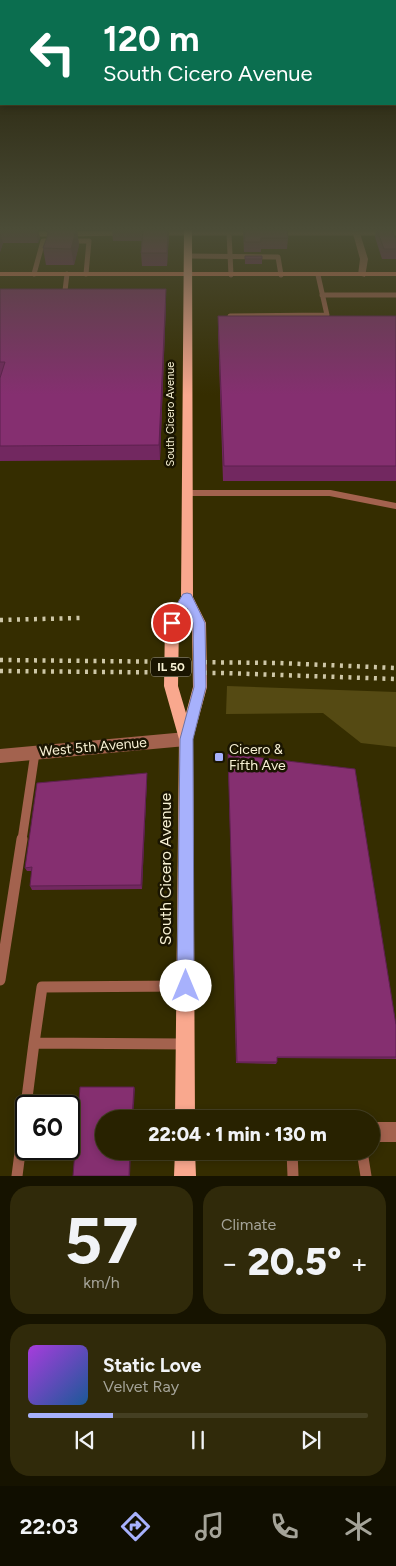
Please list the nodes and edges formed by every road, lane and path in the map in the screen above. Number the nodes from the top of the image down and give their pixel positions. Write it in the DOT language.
graph roads {
  1 [pos="66,285"];
  2 [pos="188,285"];
  3 [pos="320,285"];
  4 [pos="322,295"];
  5 [pos="396,295"];
  6 [pos="64,299"];
  7 [pos="327,315"];
  8 [pos="230,316"];
  9 [pos="335,316"];
  10 [pos="187,493"];
  11 [pos="396,506"];
  12 [pos="187,597"];
  13 [pos="186,739"];
  14 [pos="35,753"];
  15 [pos="0,756"];
  16 [pos="0,977"];
  17 [pos="186,986"];
  18 [pos="34,1043"];
  19 [pos="186,1044"];
  20 [pos="185,1110"];
  21 [pos="380,1132"];
  22 [pos="396,1132"];
  23 [pos="185,1160"];
  24 [pos="292,1160"];
  25 [pos="363,1160"];
  26 [pos="17,1176"];
  27 [pos="185,1176"];
  28 [pos="293,1176"];
  29 [pos="366,1176"];
  1 -- 6 [label="lane"];
  2 -- 10 [label="main road, South Cicero Avenue / IL 50"];
  3 -- 4 [label="lane"];
  4 -- 5 [label="lane"];
  4 -- 7 [label="lane"];
  7 -- 8 [label="lane"];
  7 -- 9 [label="lane"];
  10 -- 11 [label="lane"];
  10 -- 12 [label="main road, South Cicero Avenue / IL 50"];
  12 -- 13 [label="main road, South Cicero Avenue / IL 50"];
  12 -- 13 [label="main road, South Cicero Avenue / IL 50"];
  13 -- 14 [label="street, West 5th Avenue"];
  13 -- 17 [label="main road, South Cicero Avenue / IL 50"];
  14 -- 15 [label="street, West 5th Avenue"];
  14 -- 16 [label="lane"];
  17 -- 18 [label="lane"];
  17 -- 19 [label="main road, South Cicero Avenue / IL 50"];
  18 -- 19 [label="lane"];
  18 -- 26 [label="lane"];
  19 -- 20 [label="main road, South Cicero Avenue / IL 50"];
  21 -- 22 [label="street"];
  23 -- 27 [label="main road"];
  24 -- 28 [label="lane"];
  25 -- 29 [label="lane"];
}
